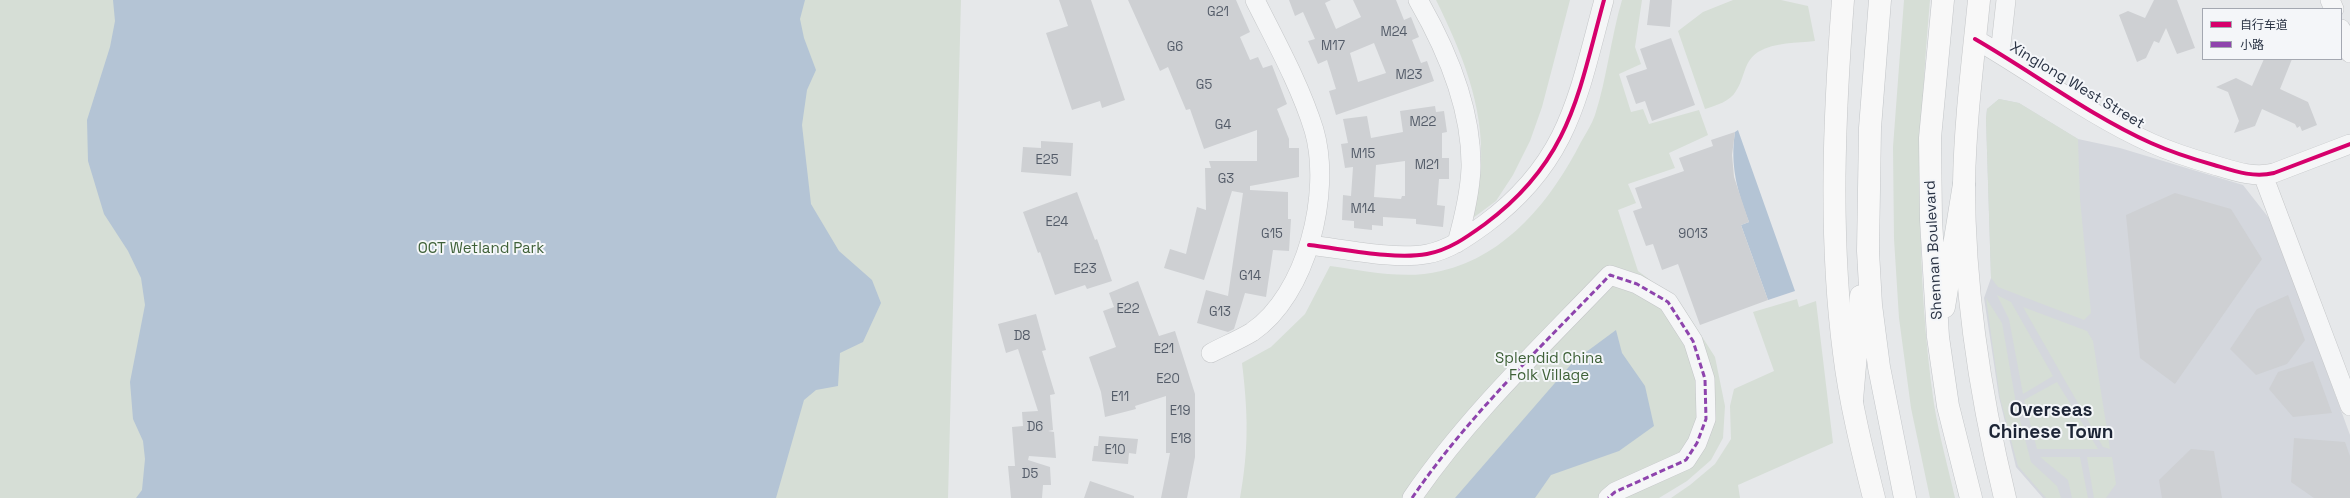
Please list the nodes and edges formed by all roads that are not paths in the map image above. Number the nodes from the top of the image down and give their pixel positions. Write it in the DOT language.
graph roads {
  1 [pos="1255,0"];
  2 [pos="1418,0"];
  3 [pos="1604,0"];
  4 [pos="1843,0"];
  5 [pos="1880,0"];
  6 [pos="1943,0"];
  7 [pos="1979,0"];
  8 [pos="2006,0"];
  9 [pos="2342,32"];
  10 [pos="1975,39"];
  11 [pos="2350,53"];
  12 [pos="2000,54"];
  13 [pos="2350,144"];
  14 [pos="2263,175"];
  15 [pos="1964,184"];
  16 [pos="1457,243"];
  17 [pos="1309,246"];
  18 [pos="1868,251"];
  19 [pos="1938,337"];
  20 [pos="1211,353"];
  21 [pos="1852,400"];
  22 [pos="2350,406"];
  23 [pos="1412,498"];
  24 [pos="1608,498"];
  25 [pos="1874,498"];
  26 [pos="1905,498"];
  27 [pos="1971,498"];
  28 [pos="2004,498"];
  1 -- 17 [label="street"];
  2 -- 16 [label="street"];
  3 -- 16 [label="street"];
  4 -- 21 [label="main road"];
  5 -- 18 [label="main road"];
  6 -- 19 [label="main road, Shennan Boulevard"];
  7 -- 10 [label="main road"];
  8 -- 12 [label="street"];
  9 -- 11 [label="street"];
  10 -- 12 [label="street, Xinglong West Street"];
  10 -- 15 [label="main road"];
  12 -- 14 [label="street, Xinglong West Street"];
  13 -- 14 [label="street, Xinglong West Street"];
  14 -- 22 [label="street"];
  15 -- 19 [label="main road"];
  15 -- 28 [label="main road"];
  16 -- 17 [label="street"];
  17 -- 20 [label="street"];
  18 -- 21 [label="main road"];
  18 -- 26 [label="main road"];
  19 -- 27 [label="main road, Shennan Boulevard"];
  21 -- 25 [label="main road"];
  23 -- 24 [label="street"];
}
